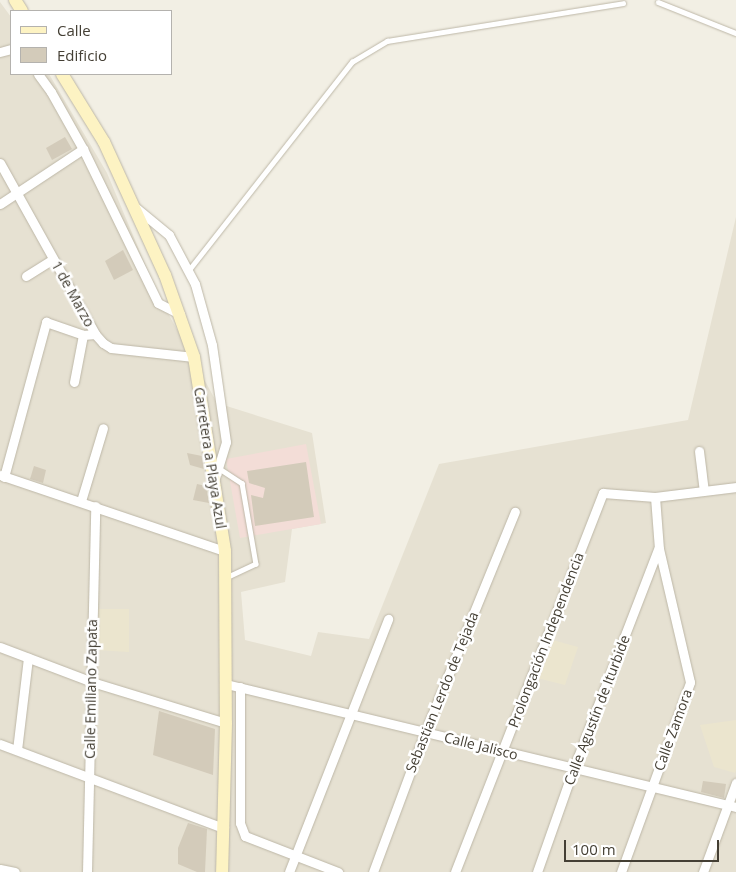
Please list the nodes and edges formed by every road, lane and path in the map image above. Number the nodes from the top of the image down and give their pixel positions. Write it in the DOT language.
graph roads {
  1 [pos="658,2"];
  2 [pos="623,3"];
  3 [pos="736,33"];
  4 [pos="39,75"];
  5 [pos="63,75"];
  6 [pos="83,149"];
  7 [pos="0,163"];
  8 [pos="16,191"];
  9 [pos="0,204"];
  10 [pos="133,205"];
  11 [pos="53,259"];
  12 [pos="188,271"];
  13 [pos="26,276"];
  14 [pos="180,314"];
  15 [pos="95,334"];
  16 [pos="84,336"];
  17 [pos="194,357"];
  18 [pos="74,382"];
  19 [pos="103,428"];
  20 [pos="699,451"];
  21 [pos="215,466"];
  22 [pos="2,476"];
  23 [pos="736,487"];
  24 [pos="704,489"];
  25 [pos="655,497"];
  26 [pos="81,501"];
  27 [pos="94,506"];
  28 [pos="515,512"];
  29 [pos="658,549"];
  30 [pos="225,551"];
  31 [pos="225,579"];
  32 [pos="388,619"];
  33 [pos="0,647"];
  34 [pos="28,658"];
  35 [pos="92,682"];
  36 [pos="226,684"];
  37 [pos="240,687"];
  38 [pos="352,713"];
  39 [pos="226,723"];
  40 [pos="425,732"];
  41 [pos="0,744"];
  42 [pos="17,750"];
  43 [pos="502,752"];
  44 [pos="574,767"];
  45 [pos="89,776"];
  46 [pos="736,783"];
  47 [pos="653,787"];
  48 [pos="732,806"];
  49 [pos="224,828"];
  50 [pos="295,856"];
  51 [pos="0,868"];
  52 [pos="14,872"];
  53 [pos="88,872"];
  54 [pos="222,872"];
  55 [pos="289,872"];
  56 [pos="338,872"];
  57 [pos="373,872"];
  58 [pos="455,872"];
  59 [pos="537,872"];
  60 [pos="621,872"];
  61 [pos="703,872"];
  1 -- 3 [label="lane"];
  2 -- 12 [label="lane"];
  4 -- 6 [label="street"];
  5 -- 10 [label="main road, Carretera a Playa Azul"];
  6 -- 8 [label="street"];
  6 -- 14 [label="street"];
  7 -- 8 [label="street, 1 de Marzo"];
  8 -- 9 [label="street"];
  8 -- 11 [label="street, 1 de Marzo"];
  10 -- 12 [label="street"];
  10 -- 14 [label="main road, Carretera a Playa Azul"];
  11 -- 13 [label="street"];
  11 -- 15 [label="street, 1 de Marzo"];
  12 -- 21 [label="street"];
  14 -- 17 [label="main road, Carretera a Playa Azul"];
  15 -- 16 [label="street"];
  15 -- 17 [label="street, 1 de Marzo"];
  16 -- 18 [label="street"];
  16 -- 22 [label="street"];
  17 -- 21 [label="main road, Carretera a Playa Azul"];
  19 -- 26 [label="street"];
  20 -- 24 [label="street"];
  21 -- 30 [label="main road, Carretera a Playa Azul"];
  21 -- 31 [label="lane"];
  22 -- 26 [label="street"];
  23 -- 24 [label="street"];
  24 -- 25 [label="street"];
  25 -- 29 [label="street, Calle Zamora"];
  25 -- 43 [label="street, Prolongación Independencia"];
  26 -- 27 [label="street"];
  27 -- 30 [label="street"];
  27 -- 35 [label="street, Calle Emiliano Zapata"];
  28 -- 40 [label="street, Sebastian Lerdo de Tejada"];
  29 -- 44 [label="street, Calle Agustín de Iturbide"];
  29 -- 47 [label="street, Calle Zamora"];
  30 -- 31 [label="main road, Carretera a Playa Azul"];
  31 -- 36 [label="main road, Carretera a Playa Azul"];
  32 -- 38 [label="street"];
  33 -- 34 [label="street"];
  34 -- 35 [label="street"];
  34 -- 42 [label="street"];
  35 -- 39 [label="street"];
  35 -- 45 [label="street, Calle Emiliano Zapata"];
  36 -- 37 [label="street, Calle Jalisco"];
  36 -- 39 [label="main road, Carretera a Playa Azul"];
  37 -- 38 [label="street, Calle Jalisco"];
  37 -- 50 [label="street"];
  38 -- 40 [label="street, Calle Jalisco"];
  38 -- 50 [label="street"];
  39 -- 49 [label="main road, Carretera a Playa Azul"];
  40 -- 43 [label="street, Calle Jalisco"];
  40 -- 57 [label="street, Sebastian Lerdo de Tejada"];
  41 -- 42 [label="street"];
  42 -- 45 [label="street"];
  43 -- 44 [label="street, Calle Jalisco"];
  43 -- 58 [label="street, Prolongación Independencia"];
  44 -- 47 [label="street, Calle Jalisco"];
  44 -- 59 [label="street, Calle Agustín de Iturbide"];
  45 -- 49 [label="street"];
  45 -- 53 [label="street, Calle Emiliano Zapata"];
  46 -- 48 [label="street"];
  47 -- 48 [label="street, Calle Jalisco"];
  47 -- 60 [label="street, Calle Zamora"];
  48 -- 61 [label="street"];
  49 -- 54 [label="main road, Carretera a Playa Azul"];
  50 -- 55 [label="street"];
  50 -- 56 [label="street"];
  51 -- 52 [label="street"];
}
